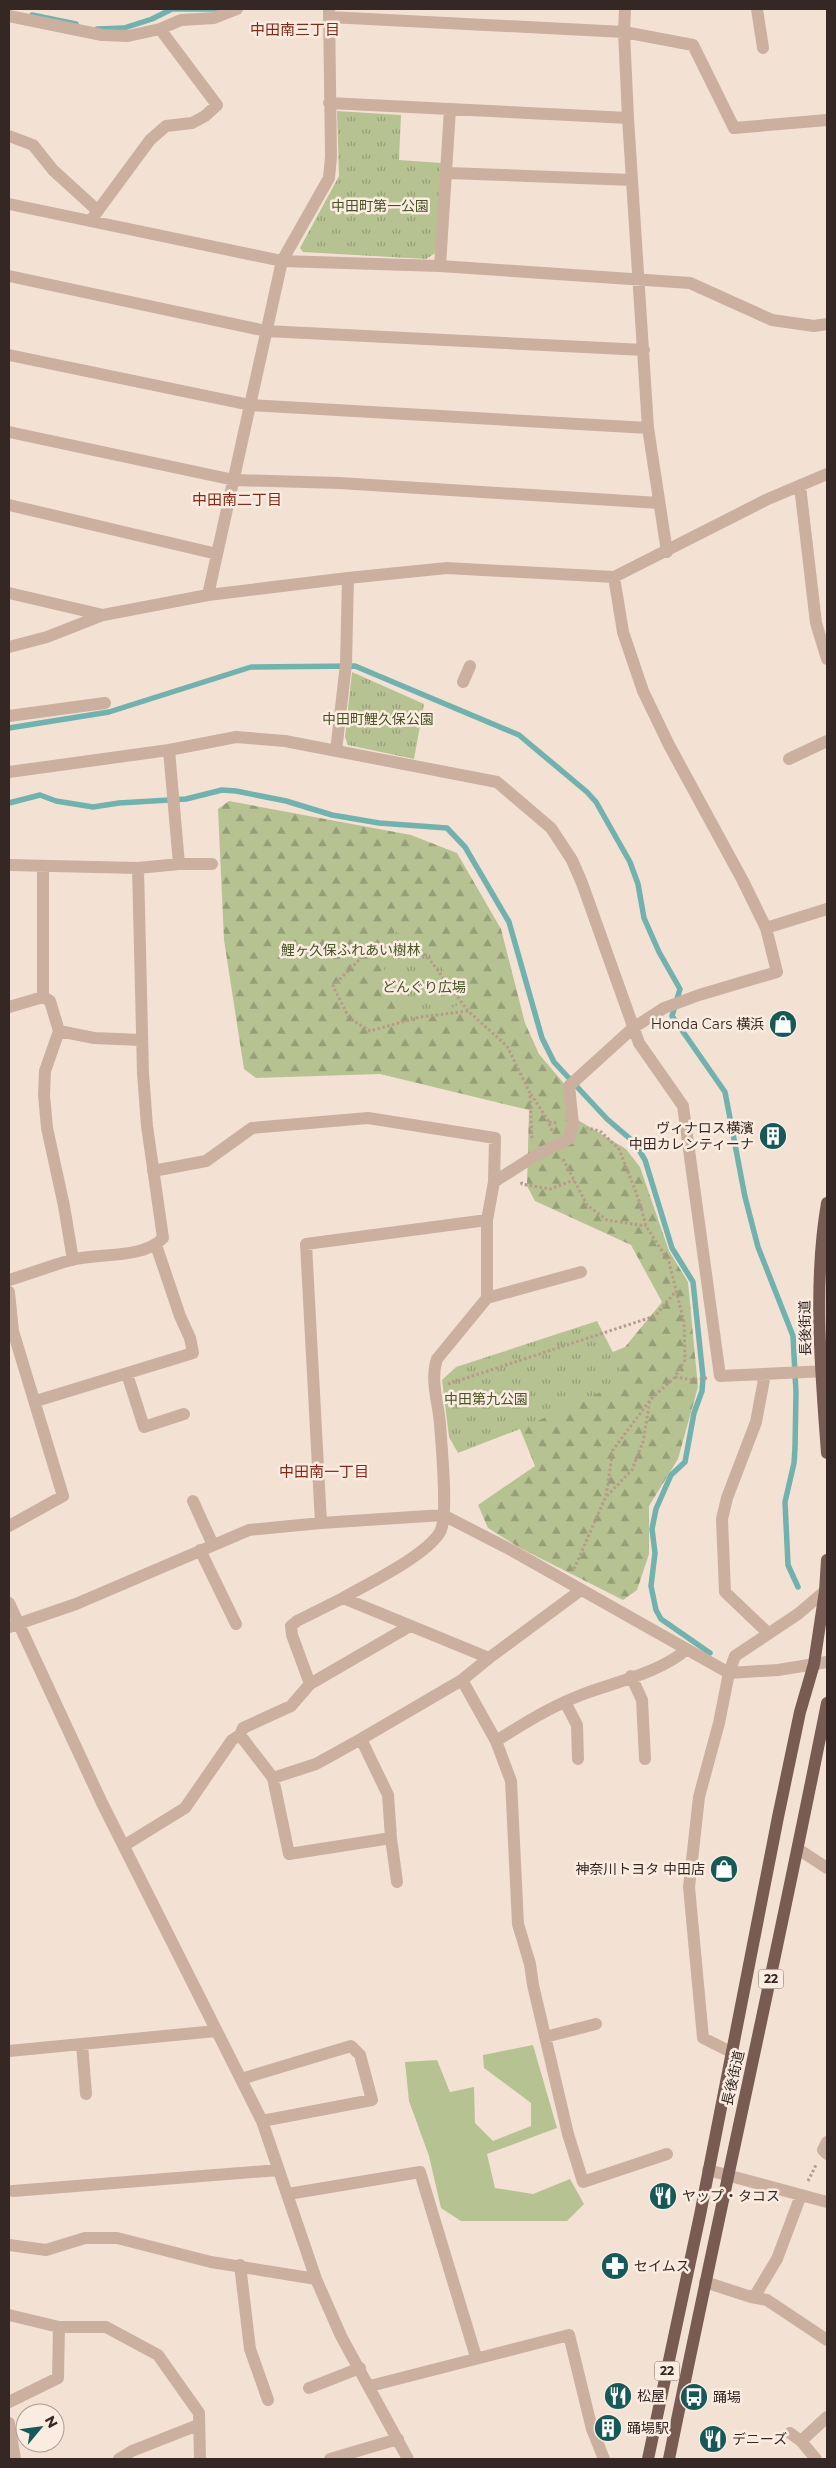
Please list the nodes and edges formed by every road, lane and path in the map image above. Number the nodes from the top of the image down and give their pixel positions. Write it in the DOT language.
graph roads {
  1 [pos="238,9"];
  2 [pos="625,9"];
  3 [pos="757,9"];
  4 [pos="329,13"];
  5 [pos="9,16"];
  6 [pos="160,29"];
  7 [pos="624,32"];
  8 [pos="763,48"];
  9 [pos="329,103"];
  10 [pos="450,109"];
  11 [pos="628,118"];
  12 [pos="827,120"];
  13 [pos="9,136"];
  14 [pos="448,173"];
  15 [pos="632,180"];
  16 [pos="9,204"];
  17 [pos="94,216"];
  18 [pos="282,261"];
  19 [pos="440,266"];
  20 [pos="9,276"];
  21 [pos="639,280"];
  22 [pos="827,324"];
  23 [pos="266,331"];
  24 [pos="644,350"];
  25 [pos="9,355"];
  26 [pos="250,405"];
  27 [pos="648,428"];
  28 [pos="9,432"];
  29 [pos="827,474"];
  30 [pos="234,480"];
  31 [pos="800,486"];
  32 [pos="659,503"];
  33 [pos="9,505"];
  34 [pos="667,552"];
  35 [pos="217,554"];
  36 [pos="614,577"];
  37 [pos="348,578"];
  38 [pos="9,593"];
  39 [pos="208,595"];
  40 [pos="103,615"];
  41 [pos="9,646"];
  42 [pos="827,659"];
  43 [pos="470,666"];
  44 [pos="463,682"];
  45 [pos="105,703"];
  46 [pos="9,716"];
  47 [pos="827,741"];
  48 [pos="169,750"];
  49 [pos="336,751"];
  50 [pos="789,758"];
  51 [pos="9,772"];
  52 [pos="179,864"];
  53 [pos="212,864"];
  54 [pos="9,865"];
  55 [pos="43,867"];
  56 [pos="138,868"];
  57 [pos="827,909"];
  58 [pos="766,928"];
  59 [pos="43,997"];
  60 [pos="9,1006"];
  61 [pos="468,1011"];
  62 [pos="633,1028"];
  63 [pos="59,1031"];
  64 [pos="141,1040"];
  65 [pos="573,1124"];
  66 [pos="533,1157"];
  67 [pos="518,1167"];
  68 [pos="153,1170"];
  69 [pos="494,1182"];
  70 [pos="827,1203"];
  71 [pos="487,1220"];
  72 [pos="646,1226"];
  73 [pos="156,1245"];
  74 [pos="73,1260"];
  75 [pos="581,1272"];
  76 [pos="9,1280"];
  77 [pos="677,1290"];
  78 [pos="9,1292"];
  79 [pos="487,1298"];
  80 [pos="11,1333"];
  81 [pos="824,1371"];
  82 [pos="127,1374"];
  83 [pos="765,1374"];
  84 [pos="675,1377"];
  85 [pos="709,1378"];
  86 [pos="435,1388"];
  87 [pos="651,1400"];
  88 [pos="36,1401"];
  89 [pos="184,1414"];
  90 [pos="827,1453"];
  91 [pos="606,1496"];
  92 [pos="193,1501"];
  93 [pos="443,1515"];
  94 [pos="322,1523"];
  95 [pos="9,1526"];
  96 [pos="213,1545"];
  97 [pos="200,1550"];
  98 [pos="827,1560"];
  99 [pos="568,1583"];
  100 [pos="581,1590"];
  101 [pos="825,1591"];
  102 [pos="343,1598"];
  103 [pos="9,1603"];
  104 [pos="236,1624"];
  105 [pos="14,1626"];
  106 [pos="410,1626"];
  107 [pos="768,1634"];
  108 [pos="686,1650"];
  109 [pos="489,1658"];
  110 [pos="827,1662"];
  111 [pos="814,1664"];
  112 [pos="729,1673"];
  113 [pos="631,1676"];
  114 [pos="462,1680"];
  115 [pos="310,1684"];
  116 [pos="565,1702"];
  117 [pos="827,1703"];
  118 [pos="240,1735"];
  119 [pos="361,1739"];
  120 [pos="496,1741"];
  121 [pos="578,1759"];
  122 [pos="645,1759"];
  123 [pos="273,1778"];
  124 [pos="391,1838"];
  125 [pos="125,1844"];
  126 [pos="798,1849"];
  127 [pos="827,1868"];
  128 [pos="397,1882"];
  129 [pos="596,2024"];
  130 [pos="216,2031"];
  131 [pos="544,2037"];
  132 [pos="82,2044"];
  133 [pos="9,2051"];
  134 [pos="731,2052"];
  135 [pos="242,2079"];
  136 [pos="86,2094"];
  137 [pos="262,2121"];
  138 [pos="826,2149"];
  139 [pos="666,2154"];
  140 [pos="279,2170"];
  141 [pos="708,2170"];
  142 [pos="728,2176"];
  143 [pos="13,2191"];
  144 [pos="288,2194"];
  145 [pos="801,2195"];
  146 [pos="827,2202"];
  147 [pos="9,2245"];
  148 [pos="240,2265"];
  149 [pos="316,2279"];
  150 [pos="705,2282"];
  151 [pos="750,2297"];
  152 [pos="9,2315"];
  153 [pos="60,2327"];
  154 [pos="827,2340"];
  155 [pos="476,2357"];
  156 [pos="360,2368"];
  157 [pos="370,2386"];
  158 [pos="309,2388"];
  159 [pos="268,2400"];
  160 [pos="9,2402"];
  161 [pos="827,2418"];
  162 [pos="9,2423"];
  163 [pos="198,2425"];
  164 [pos="790,2433"];
  165 [pos="398,2439"];
  166 [pos="801,2441"];
  167 [pos="15,2459"];
  168 [pos="119,2459"];
  169 [pos="200,2459"];
  170 [pos="330,2459"];
  171 [pos="408,2459"];
  172 [pos="604,2459"];
  173 [pos="648,2459"];
  174 [pos="669,2459"];
  175 [pos="816,2459"];
  1 -- 6 [label="street"];
  2 -- 7 [label="street"];
  3 -- 8 [label="street"];
  4 -- 7 [label="street"];
  4 -- 9 [label="street"];
  5 -- 6 [label="street"];
  6 -- 17 [label="street"];
  7 -- 11 [label="street"];
  7 -- 12 [label="street"];
  9 -- 10 [label="street"];
  9 -- 18 [label="street"];
  10 -- 11 [label="street"];
  10 -- 14 [label="street"];
  11 -- 15 [label="street"];
  13 -- 17 [label="street"];
  14 -- 15 [label="street"];
  14 -- 19 [label="street"];
  15 -- 21 [label="street"];
  16 -- 17 [label="street"];
  17 -- 18 [label="street"];
  18 -- 19 [label="street"];
  18 -- 23 [label="street"];
  19 -- 21 [label="street"];
  20 -- 23 [label="street"];
  21 -- 22 [label="street"];
  21 -- 24 [label="street"];
  23 -- 24 [label="street"];
  23 -- 26 [label="street"];
  24 -- 27 [label="street"];
  25 -- 26 [label="street"];
  26 -- 27 [label="street"];
  26 -- 30 [label="street"];
  27 -- 32 [label="street"];
  28 -- 30 [label="street"];
  29 -- 31 [label="street"];
  30 -- 32 [label="street"];
  30 -- 35 [label="street"];
  31 -- 34 [label="street"];
  31 -- 42 [label="street"];
  32 -- 34 [label="street"];
  33 -- 35 [label="street"];
  34 -- 36 [label="street"];
  35 -- 39 [label="street"];
  36 -- 37 [label="street"];
  36 -- 58 [label="street"];
  37 -- 39 [label="street"];
  37 -- 49 [label="street"];
  38 -- 40 [label="street"];
  39 -- 40 [label="street"];
  40 -- 41 [label="street"];
  43 -- 44 [label="street"];
  45 -- 46 [label="street"];
  47 -- 50 [label="street"];
  48 -- 49 [label="street"];
  48 -- 51 [label="street"];
  48 -- 52 [label="street"];
  49 -- 62 [label="street"];
  52 -- 53 [label="street"];
  52 -- 56 [label="street"];
  54 -- 55 [label="street"];
  55 -- 56 [label="street"];
  55 -- 59 [label="street"];
  56 -- 64 [label="street"];
  57 -- 58 [label="street"];
  58 -- 62 [label="street"];
  59 -- 60 [label="street"];
  59 -- 63 [label="street"];
  61 -- 61 [label="path"];
  61 -- 66 [label="path"];
  62 -- 65 [label="street"];
  62 -- 83 [label="street"];
  63 -- 64 [label="street"];
  63 -- 74 [label="street"];
  64 -- 68 [label="street"];
  65 -- 66 [label="street"];
  65 -- 72 [label="path"];
  66 -- 67 [label="street"];
  67 -- 69 [label="street"];
  67 -- 72 [label="path"];
  68 -- 69 [label="street"];
  68 -- 73 [label="street"];
  69 -- 71 [label="street"];
  70 -- 81 [label="main road, 長後街道"];
  71 -- 79 [label="street"];
  71 -- 94 [label="street"];
  72 -- 77 [label="path"];
  73 -- 74 [label="street"];
  73 -- 82 [label="street"];
  74 -- 76 [label="street"];
  75 -- 79 [label="street"];
  77 -- 84 [label="path"];
  77 -- 86 [label="path"];
  78 -- 80 [label="street"];
  79 -- 86 [label="street"];
  80 -- 88 [label="street"];
  81 -- 83 [label="street"];
  81 -- 90 [label="main road, 長後街道"];
  82 -- 88 [label="street"];
  82 -- 89 [label="street"];
  83 -- 107 [label="street"];
  84 -- 85 [label="path"];
  84 -- 87 [label="path"];
  86 -- 93 [label="street"];
  87 -- 91 [label="path"];
  87 -- 91 [label="path"];
  88 -- 95 [label="street"];
  91 -- 99 [label="path"];
  92 -- 96 [label="street"];
  93 -- 94 [label="street"];
  93 -- 99 [label="street"];
  93 -- 102 [label="street"];
  94 -- 96 [label="street"];
  96 -- 97 [label="street"];
  97 -- 104 [label="street"];
  97 -- 105 [label="street"];
  98 -- 101 [label="main road, 22"];
  99 -- 100 [label="street"];
  100 -- 108 [label="street"];
  100 -- 109 [label="street"];
  101 -- 107 [label="street"];
  101 -- 111 [label="main road, 22"];
  102 -- 106 [label="street"];
  102 -- 115 [label="street"];
  103 -- 105 [label="street"];
  105 -- 125 [label="street"];
  106 -- 109 [label="street"];
  106 -- 115 [label="street"];
  107 -- 112 [label="street"];
  108 -- 112 [label="street"];
  108 -- 113 [label="street"];
  109 -- 114 [label="street"];
  110 -- 111 [label="street"];
  111 -- 112 [label="street"];
  111 -- 134 [label="main road, 22"];
  112 -- 134 [label="street"];
  113 -- 116 [label="street"];
  113 -- 122 [label="street"];
  114 -- 119 [label="street"];
  114 -- 120 [label="street"];
  115 -- 118 [label="street"];
  116 -- 120 [label="street"];
  116 -- 121 [label="street"];
  117 -- 126 [label="main road, 長後街道 / 22"];
  118 -- 123 [label="street"];
  118 -- 125 [label="street"];
  119 -- 123 [label="street"];
  119 -- 124 [label="street"];
  120 -- 131 [label="street"];
  123 -- 124 [label="street"];
  124 -- 128 [label="street"];
  125 -- 130 [label="street"];
  126 -- 127 [label="street"];
  126 -- 142 [label="main road, 長後街道 / 22"];
  129 -- 131 [label="street"];
  130 -- 132 [label="street"];
  130 -- 135 [label="street"];
  131 -- 139 [label="street"];
  132 -- 133 [label="street"];
  132 -- 136 [label="street"];
  134 -- 141 [label="main road, 22"];
  135 -- 137 [label="street"];
  135 -- 137 [label="street"];
  137 -- 140 [label="street"];
  138 -- 145 [label="path"];
  140 -- 143 [label="street"];
  140 -- 144 [label="street"];
  141 -- 142 [label="street"];
  141 -- 173 [label="main road, 22"];
  142 -- 145 [label="street"];
  142 -- 150 [label="main road, 長後街道 / 22"];
  144 -- 149 [label="street"];
  144 -- 155 [label="street"];
  145 -- 146 [label="street"];
  145 -- 151 [label="street"];
  147 -- 148 [label="street"];
  148 -- 149 [label="street"];
  148 -- 159 [label="street"];
  149 -- 156 [label="street"];
  150 -- 151 [label="street"];
  150 -- 174 [label="main road, 長後街道 / 22"];
  151 -- 154 [label="street"];
  152 -- 153 [label="street"];
  153 -- 160 [label="street"];
  153 -- 163 [label="street"];
  155 -- 157 [label="street"];
  155 -- 172 [label="street"];
  156 -- 157 [label="street"];
  156 -- 158 [label="street"];
  157 -- 165 [label="street"];
  161 -- 166 [label="street"];
  162 -- 167 [label="street"];
  163 -- 168 [label="street"];
  163 -- 169 [label="street"];
  164 -- 166 [label="street"];
  165 -- 170 [label="street"];
  165 -- 171 [label="street"];
  166 -- 175 [label="street"];
}
